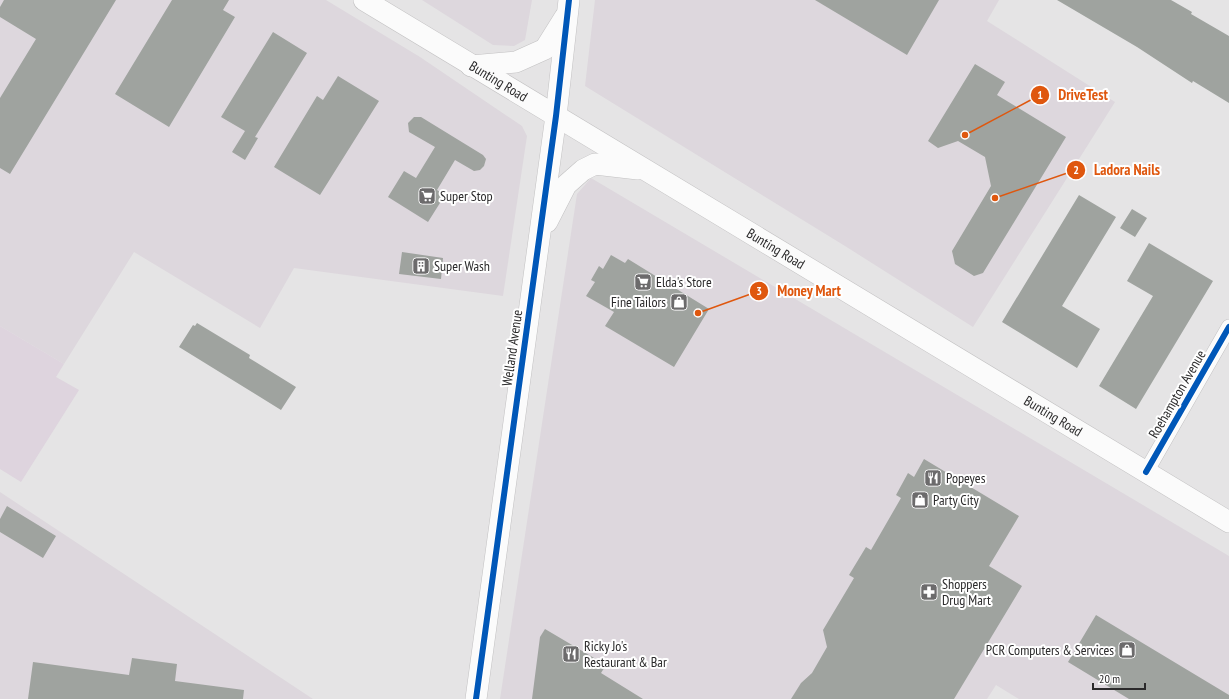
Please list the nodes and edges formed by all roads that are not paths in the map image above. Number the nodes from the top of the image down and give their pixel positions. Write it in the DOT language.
graph roads {
  1 [pos="364,0"];
  2 [pos="569,6"];
  3 [pos="471,66"];
  4 [pos="556,116"];
  5 [pos="645,170"];
  6 [pos="540,236"];
  7 [pos="1229,328"];
  8 [pos="1146,472"];
  9 [pos="1229,522"];
  10 [pos="476,699"];
  1 -- 3 [label="main road, Bunting Road"];
  2 -- 3 [label="main road"];
  2 -- 4 [label="main road, Welland Avenue"];
  3 -- 4 [label="main road, Bunting Road"];
  4 -- 5 [label="main road, Bunting Road"];
  4 -- 6 [label="main road, Welland Avenue"];
  5 -- 6 [label="main road"];
  5 -- 8 [label="main road, Bunting Road"];
  6 -- 10 [label="main road, Welland Avenue"];
  7 -- 8 [label="street, Roehampton Avenue"];
  8 -- 9 [label="main road, Bunting Road"];
}
